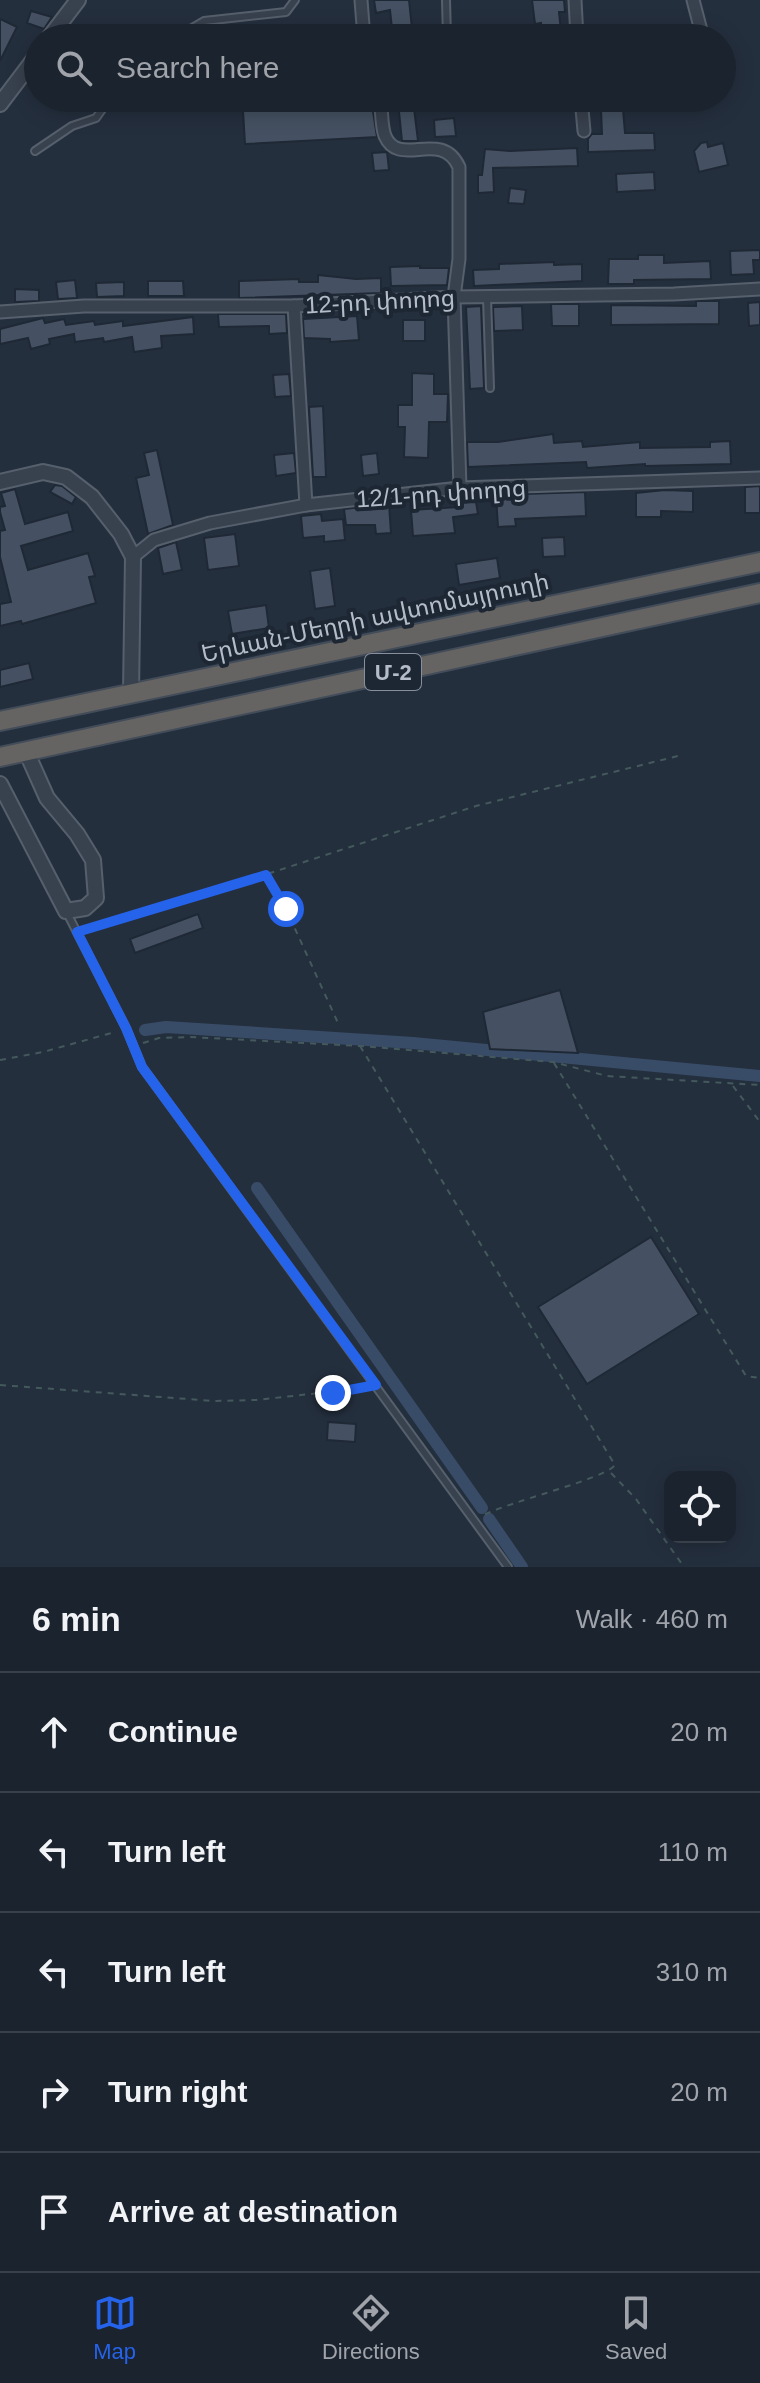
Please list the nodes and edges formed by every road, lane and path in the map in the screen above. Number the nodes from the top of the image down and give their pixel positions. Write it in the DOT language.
graph roads {
  1 [pos="78,0"];
  2 [pos="295,0"];
  3 [pos="361,0"];
  4 [pos="446,0"];
  5 [pos="575,0"];
  6 [pos="693,0"];
  7 [pos="60,24"];
  8 [pos="199,24"];
  9 [pos="363,24"];
  10 [pos="447,24"];
  11 [pos="576,24"];
  12 [pos="699,24"];
  13 [pos="24,72"];
  14 [pos="0,104"];
  15 [pos="100,112"];
  16 [pos="382,112"];
  17 [pos="582,112"];
  18 [pos="584,131"];
  19 [pos="35,151"];
  20 [pos="760,289"];
  21 [pos="454,297"];
  22 [pos="487,297"];
  23 [pos="294,306"];
  24 [pos="0,312"];
  25 [pos="490,388"];
  26 [pos="760,478"];
  27 [pos="0,482"];
  28 [pos="460,488"];
  29 [pos="306,505"];
  30 [pos="133,557"];
  31 [pos="760,562"];
  32 [pos="760,593"];
  33 [pos="131,692"];
  34 [pos="0,721"];
  35 [pos="26,751"];
  36 [pos="678,756"];
  37 [pos="0,757"];
  38 [pos="0,784"];
  39 [pos="266,875"];
  40 [pos="66,911"];
  41 [pos="77,932"];
  42 [pos="338,1023"];
  43 [pos="126,1028"];
  44 [pos="134,1046"];
  45 [pos="360,1046"];
  46 [pos="0,1060"];
  47 [pos="553,1062"];
  48 [pos="733,1085"];
  49 [pos="760,1085"];
  50 [pos="760,1122"];
  51 [pos="760,1378"];
  52 [pos="0,1385"];
  53 [pos="376,1385"];
  54 [pos="610,1472"];
  55 [pos="475,1520"];
  56 [pos="508,1567"];
  57 [pos="684,1567"];
  1 -- 7 [label="street"];
  2 -- 8 [label="lane"];
  3 -- 9 [label="street"];
  4 -- 10 [label="lane"];
  5 -- 11 [label="street"];
  6 -- 12 [label="street"];
  13 -- 14 [label="street"];
  15 -- 19 [label="lane"];
  16 -- 21 [label="street"];
  17 -- 18 [label="street"];
  20 -- 22 [label="street, 12-րդ փողոց"];
  21 -- 22 [label="street, 12-րդ փողոց"];
  21 -- 23 [label="street, 12-րդ փողոց"];
  21 -- 28 [label="street"];
  22 -- 25 [label="lane"];
  23 -- 24 [label="street, 12-րդ փողոց"];
  23 -- 29 [label="street"];
  26 -- 28 [label="street, 12/1-րդ փողոց"];
  27 -- 30 [label="street"];
  28 -- 29 [label="street, 12/1-րդ փողոց"];
  29 -- 30 [label="street, 12/1-րդ փողոց"];
  30 -- 33 [label="street"];
  31 -- 33 [label="highway, Երևան-Մեղրի ավտոմայրուղի / Մ-2"];
  32 -- 35 [label="highway, Մ-2"];
  33 -- 34 [label="highway, Երևան-Մեղրի ավտոմայրուղի / Մ-2"];
  35 -- 37 [label="highway, Մ-2"];
  35 -- 40 [label="street"];
  36 -- 39 [label="path"];
  38 -- 40 [label="street"];
  39 -- 41 [label="path"];
  39 -- 42 [label="path"];
  40 -- 41 [label="lane"];
  41 -- 43 [label="lane"];
  43 -- 44 [label="lane"];
  43 -- 46 [label="path"];
  44 -- 45 [label="path"];
  44 -- 53 [label="lane"];
  45 -- 47 [label="path"];
  45 -- 54 [label="path"];
  47 -- 48 [label="path"];
  47 -- 51 [label="path"];
  48 -- 49 [label="path"];
  48 -- 50 [label="path"];
  52 -- 53 [label="path"];
  53 -- 55 [label="lane"];
  54 -- 55 [label="path"];
  54 -- 57 [label="path"];
  55 -- 56 [label="lane"];
}
